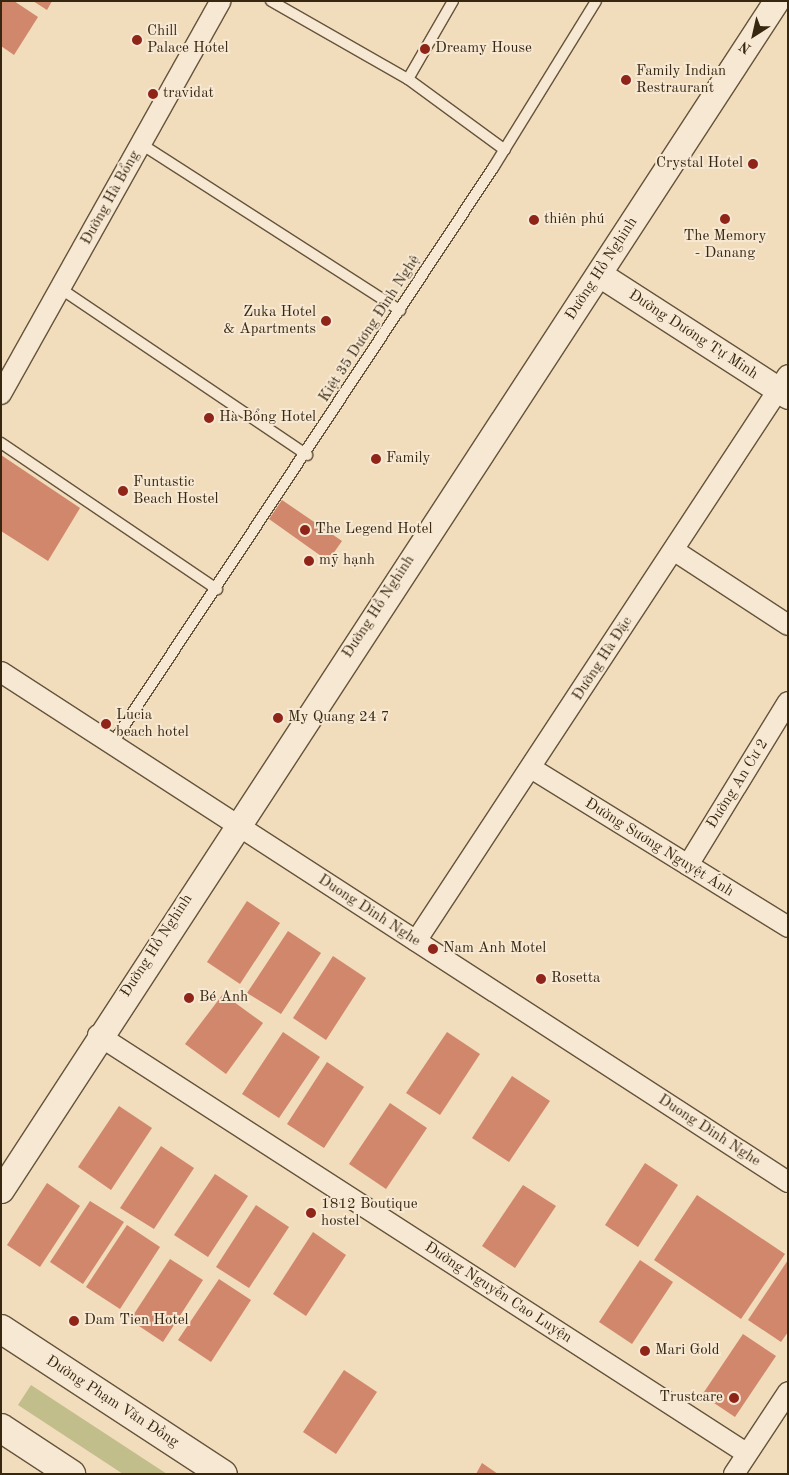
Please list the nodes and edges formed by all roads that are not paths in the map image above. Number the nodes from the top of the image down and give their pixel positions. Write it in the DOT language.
graph roads {
  1 [pos="221,1"];
  2 [pos="271,1"];
  3 [pos="453,1"];
  4 [pos="596,1"];
  5 [pos="776,1"];
  6 [pos="408,79"];
  7 [pos="141,144"];
  8 [pos="505,150"];
  9 [pos="599,274"];
  10 [pos="61,289"];
  11 [pos="400,310"];
  12 [pos="784,387"];
  13 [pos="1,394"];
  14 [pos="1,443"];
  15 [pos="306,454"];
  16 [pos="675,551"];
  17 [pos="217,589"];
  18 [pos="788,625"];
  19 [pos="1,672"];
  20 [pos="788,702"];
  21 [pos="112,744"];
  22 [pos="531,768"];
  23 [pos="236,825"];
  24 [pos="688,865"];
  25 [pos="788,927"];
  26 [pos="416,941"];
  27 [pos="98,1035"];
  28 [pos="788,1182"];
  29 [pos="1,1190"];
  30 [pos="1,1329"];
  31 [pos="788,1392"];
  32 [pos="1,1428"];
  33 [pos="746,1453"];
  34 [pos="72,1474"];
  35 [pos="223,1474"];
  36 [pos="734,1474"];
  1 -- 7 [label="street, Đường Hà Bổng"];
  2 -- 6 [label="lane"];
  3 -- 6 [label="lane"];
  4 -- 8 [label="lane, Kiệt 35 Dương Đình Nghệ"];
  5 -- 9 [label="street, Đường Hồ Nghinh"];
  6 -- 8 [label="lane"];
  7 -- 10 [label="street, Đường Hà Bổng"];
  7 -- 11 [label="lane"];
  8 -- 11 [label="lane, Kiệt 35 Dương Đình Nghệ"];
  9 -- 12 [label="street, Đường Dương Tự Minh"];
  9 -- 23 [label="street, Đường Hồ Nghinh"];
  10 -- 13 [label="street, Đường Hà Bổng"];
  10 -- 15 [label="lane"];
  11 -- 15 [label="lane, Kiệt 35 Dương Đình Nghệ"];
  12 -- 16 [label="street, Đường Hà Đặc"];
  14 -- 17 [label="lane"];
  15 -- 17 [label="lane, Kiệt 35 Dương Đình Nghệ"];
  16 -- 18 [label="street"];
  16 -- 22 [label="street, Đường Hà Đặc"];
  17 -- 21 [label="lane, Kiệt 35 Dương Đình Nghệ"];
  19 -- 21 [label="street, Duong Dinh Nghe"];
  20 -- 24 [label="street, Đường An Cư 2"];
  21 -- 23 [label="street, Duong Dinh Nghe"];
  22 -- 24 [label="street, Đường Sương Nguyệt Ánh"];
  22 -- 26 [label="street, Đường Hà Đặc"];
  23 -- 26 [label="street, Duong Dinh Nghe"];
  23 -- 27 [label="street, Đường Hồ Nghinh"];
  24 -- 25 [label="street, Đường Sương Nguyệt Ánh"];
  26 -- 28 [label="street, Duong Dinh Nghe"];
  27 -- 29 [label="street, Đường Hồ Nghinh"];
  27 -- 33 [label="street, Đường Nguyễn Cao Luyện"];
  30 -- 35 [label="main road, Đường Phạm Văn Đồng"];
  31 -- 33 [label="street"];
  32 -- 34 [label="main road"];
  33 -- 36 [label="street"];
}
